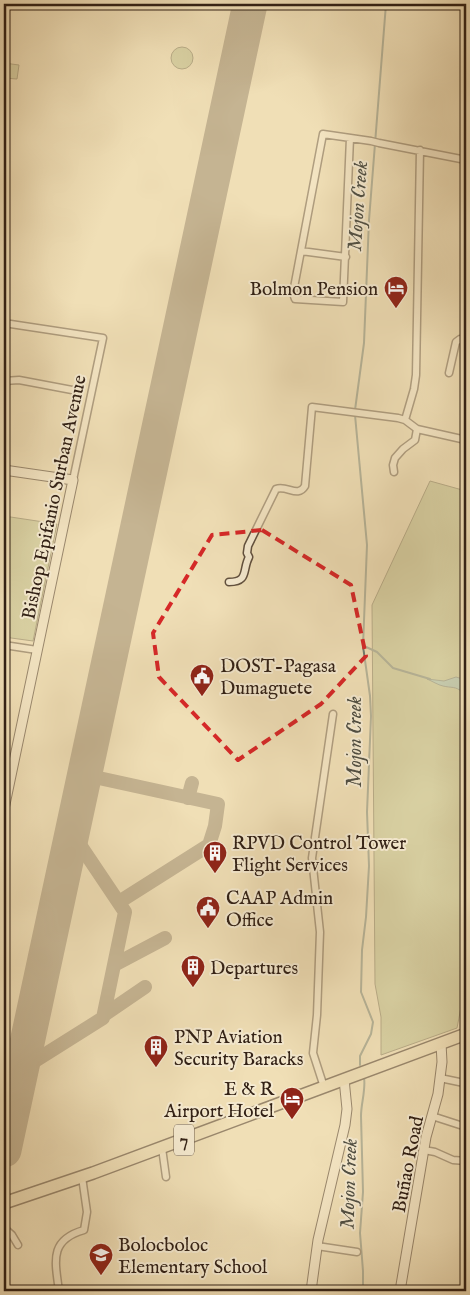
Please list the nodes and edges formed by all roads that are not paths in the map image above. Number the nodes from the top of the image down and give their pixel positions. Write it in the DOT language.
graph roads {
  1 [pos="350,138"];
  2 [pos="420,150"];
  3 [pos="466,160"];
  4 [pos="301,251"];
  5 [pos="346,257"];
  6 [pos="4,323"];
  7 [pos="466,340"];
  8 [pos="449,373"];
  9 [pos="5,381"];
  10 [pos="72,390"];
  11 [pos="4,394"];
  12 [pos="405,420"];
  13 [pos="417,430"];
  14 [pos="466,440"];
  15 [pos="4,470"];
  16 [pos="394,472"];
  17 [pos="74,480"];
  18 [pos="229,582"];
  19 [pos="4,645"];
  20 [pos="37,650"];
  21 [pos="333,714"];
  22 [pos="4,809"];
  23 [pos="466,1034"];
  24 [pos="441,1043"];
  25 [pos="440,1078"];
  26 [pos="344,1080"];
  27 [pos="464,1083"];
  28 [pos="324,1086"];
  29 [pos="432,1116"];
  30 [pos="466,1127"];
  31 [pos="162,1148"];
  32 [pos="424,1150"];
  33 [pos="466,1161"];
  34 [pos="166,1176"];
  35 [pos="82,1177"];
  36 [pos="4,1203"];
  37 [pos="4,1228"];
  38 [pos="18,1245"];
  39 [pos="317,1246"];
  40 [pos="356,1252"];
  41 [pos="59,1291"];
  42 [pos="311,1291"];
  43 [pos="400,1291"];
  1 -- 2 [label="street"];
  1 -- 4 [label="street"];
  1 -- 5 [label="street"];
  2 -- 3 [label="street"];
  2 -- 12 [label="street"];
  4 -- 5 [label="street"];
  4 -- 5 [label="street"];
  6 -- 17 [label="street, Bishop Epifanio Surban Avenue"];
  7 -- 8 [label="street"];
  9 -- 10 [label="street"];
  9 -- 11 [label="street"];
  12 -- 13 [label="street"];
  12 -- 18 [label="street"];
  13 -- 14 [label="street"];
  13 -- 16 [label="street"];
  15 -- 17 [label="street"];
  17 -- 20 [label="street, Bishop Epifanio Surban Avenue"];
  19 -- 20 [label="street"];
  20 -- 22 [label="street, Bishop Epifanio Surban Avenue"];
  21 -- 28 [label="street"];
  23 -- 24 [label="highway, 7"];
  24 -- 25 [label="street, Buñao Road"];
  24 -- 26 [label="highway, 7"];
  25 -- 27 [label="street"];
  25 -- 29 [label="street, Buñao Road"];
  26 -- 28 [label="highway, 7"];
  26 -- 39 [label="street"];
  28 -- 31 [label="highway, 7"];
  29 -- 30 [label="street"];
  29 -- 32 [label="street, Buñao Road"];
  31 -- 34 [label="street"];
  31 -- 35 [label="highway, 7"];
  32 -- 33 [label="street"];
  32 -- 43 [label="street, Buñao Road"];
  35 -- 36 [label="highway, 7"];
  35 -- 41 [label="street"];
  37 -- 38 [label="street"];
  39 -- 40 [label="street"];
  39 -- 42 [label="street"];
}
